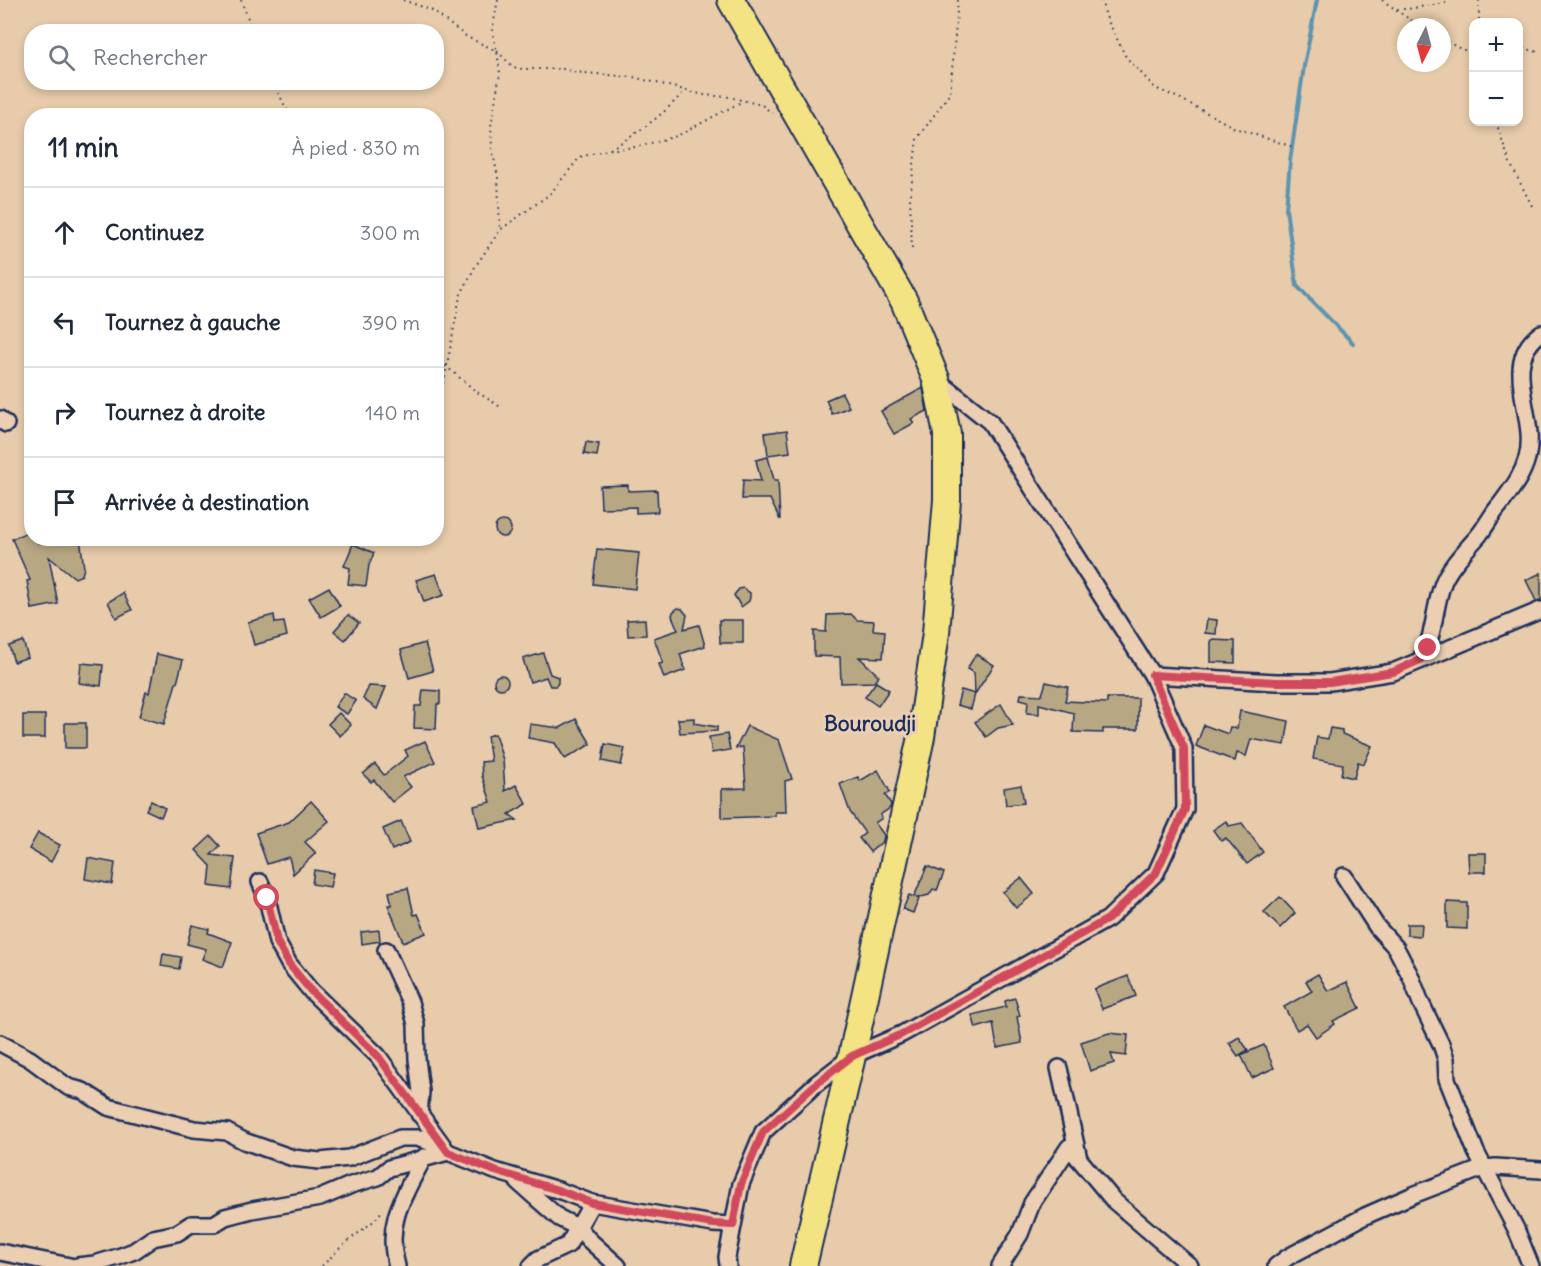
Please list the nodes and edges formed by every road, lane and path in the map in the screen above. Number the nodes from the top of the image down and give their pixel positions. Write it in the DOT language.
graph roads {
  1 [pos="241,0"];
  2 [pos="403,0"];
  3 [pos="498,0"];
  4 [pos="731,0"];
  5 [pos="958,0"];
  6 [pos="1101,0"];
  7 [pos="1382,0"];
  8 [pos="1449,0"];
  9 [pos="1479,0"];
  10 [pos="1395,9"];
  11 [pos="1408,18"];
  12 [pos="1479,18"];
  13 [pos="250,24"];
  14 [pos="1451,44"];
  15 [pos="1523,48"];
  16 [pos="1469,50"];
  17 [pos="497,51"];
  18 [pos="1541,53"];
  19 [pos="277,90"];
  20 [pos="685,90"];
  21 [pos="743,101"];
  22 [pos="286,108"];
  23 [pos="778,118"];
  24 [pos="1497,126"];
  25 [pos="1293,147"];
  26 [pos="607,150"];
  27 [pos="1532,206"];
  28 [pos="500,230"];
  29 [pos="912,248"];
  30 [pos="1541,333"];
  31 [pos="444,365"];
  32 [pos="447,367"];
  33 [pos="936,379"];
  34 [pos="444,381"];
  35 [pos="502,408"];
  36 [pos="1541,610"];
  37 [pos="1420,660"];
  38 [pos="1152,675"];
  39 [pos="1344,876"];
  40 [pos="260,882"];
  41 [pos="386,950"];
  42 [pos="0,1043"];
  43 [pos="852,1056"];
  44 [pos="1059,1068"];
  45 [pos="419,1114"];
  46 [pos="448,1152"];
  47 [pos="424,1157"];
  48 [pos="1079,1159"];
  49 [pos="1484,1168"];
  50 [pos="1541,1170"];
  51 [pos="510,1176"];
  52 [pos="592,1203"];
  53 [pos="398,1206"];
  54 [pos="733,1225"];
  55 [pos="579,1228"];
  56 [pos="0,1252"];
  57 [pos="70,1266"];
  58 [pos="76,1266"];
  59 [pos="322,1266"];
  60 [pos="396,1266"];
  61 [pos="531,1266"];
  62 [pos="618,1266"];
  63 [pos="728,1266"];
  64 [pos="803,1266"];
  65 [pos="1000,1266"];
  66 [pos="1190,1266"];
  67 [pos="1276,1266"];
  68 [pos="1531,1266"];
  1 -- 13 [label="path"];
  2 -- 17 [label="path"];
  3 -- 17 [label="path"];
  4 -- 33 [label="highway"];
  5 -- 29 [label="path"];
  6 -- 25 [label="path"];
  7 -- 10 [label="path"];
  8 -- 10 [label="path"];
  9 -- 12 [label="path"];
  10 -- 11 [label="path"];
  14 -- 16 [label="path"];
  15 -- 18 [label="path"];
  17 -- 20 [label="path"];
  17 -- 28 [label="path"];
  19 -- 22 [label="path"];
  20 -- 21 [label="path"];
  20 -- 26 [label="path"];
  21 -- 23 [label="path"];
  21 -- 26 [label="path"];
  24 -- 27 [label="path"];
  26 -- 28 [label="path"];
  28 -- 32 [label="path"];
  30 -- 37 [label="street"];
  31 -- 32 [label="path"];
  32 -- 34 [label="path"];
  32 -- 35 [label="path"];
  33 -- 38 [label="street"];
  33 -- 43 [label="highway"];
  36 -- 37 [label="street"];
  37 -- 38 [label="street"];
  38 -- 43 [label="street"];
  39 -- 49 [label="street"];
  40 -- 45 [label="street"];
  41 -- 45 [label="street"];
  42 -- 46 [label="street"];
  43 -- 54 [label="street"];
  43 -- 64 [label="highway"];
  44 -- 48 [label="street"];
  45 -- 46 [label="street"];
  46 -- 47 [label="street"];
  46 -- 51 [label="street"];
  47 -- 53 [label="street"];
  47 -- 58 [label="street"];
  48 -- 65 [label="street"];
  48 -- 66 [label="street"];
  49 -- 50 [label="street"];
  49 -- 67 [label="street"];
  49 -- 68 [label="street"];
  51 -- 52 [label="street"];
  51 -- 55 [label="street"];
  52 -- 54 [label="street"];
  52 -- 55 [label="street"];
  53 -- 59 [label="path"];
  53 -- 60 [label="street"];
  54 -- 63 [label="street"];
  55 -- 61 [label="street"];
  55 -- 62 [label="street"];
  56 -- 57 [label="street"];
}
